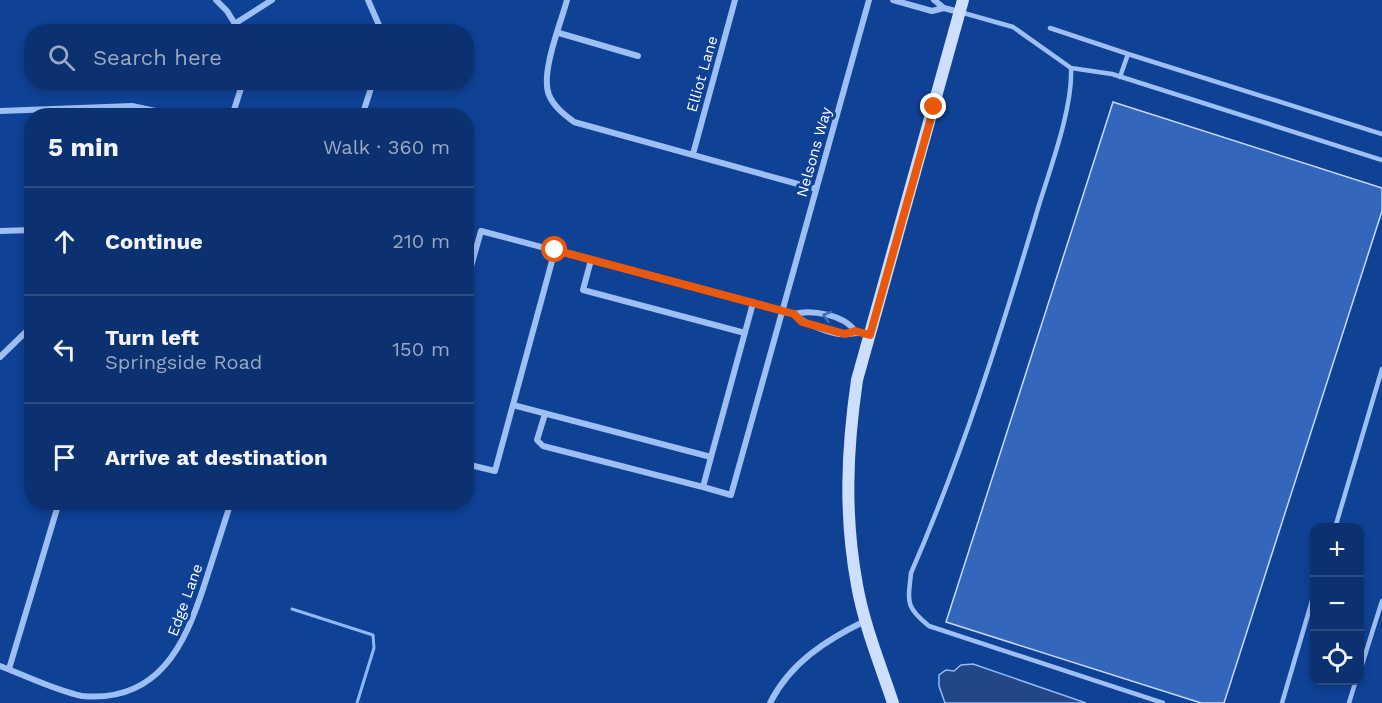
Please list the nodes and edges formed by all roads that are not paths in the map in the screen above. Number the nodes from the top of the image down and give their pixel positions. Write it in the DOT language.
graph roads {
  1 [pos="216,0"];
  2 [pos="272,0"];
  3 [pos="368,0"];
  4 [pos="567,0"];
  5 [pos="735,0"];
  6 [pos="869,0"];
  7 [pos="893,0"];
  8 [pos="934,0"];
  9 [pos="962,6"];
  10 [pos="944,8"];
  11 [pos="236,23"];
  12 [pos="378,24"];
  13 [pos="1050,28"];
  14 [pos="559,33"];
  15 [pos="1128,54"];
  16 [pos="638,56"];
  17 [pos="1071,68"];
  18 [pos="1120,77"];
  19 [pos="240,90"];
  20 [pos="370,90"];
  21 [pos="79,108"];
  22 [pos="141,108"];
  23 [pos="235,108"];
  24 [pos="365,108"];
  25 [pos="24,110"];
  26 [pos="0,111"];
  27 [pos="1382,134"];
  28 [pos="693,154"];
  29 [pos="1382,160"];
  30 [pos="816,189"];
  31 [pos="24,230"];
  32 [pos="0,231"];
  33 [pos="555,250"];
  34 [pos="474,256"];
  35 [pos="591,260"];
  36 [pos="753,303"];
  37 [pos="782,311"];
  38 [pos="794,314"];
  39 [pos="855,331"];
  40 [pos="745,333"];
  41 [pos="24,334"];
  42 [pos="870,335"];
  43 [pos="0,357"];
  44 [pos="1382,369"];
  45 [pos="513,405"];
  46 [pos="545,414"];
  47 [pos="711,457"];
  48 [pos="474,466"];
  49 [pos="703,487"];
  50 [pos="57,510"];
  51 [pos="228,510"];
  52 [pos="1336,523"];
  53 [pos="1382,601"];
  54 [pos="1310,608"];
  55 [pos="866,621"];
  56 [pos="1364,656"];
  57 [pos="0,666"];
  58 [pos="9,669"];
  59 [pos="1355,685"];
  60 [pos="1150,701"];
  61 [pos="770,703"];
  62 [pos="894,703"];
  63 [pos="1162,703"];
  64 [pos="1282,703"];
  65 [pos="1349,703"];
  1 -- 11 [label="street"];
  2 -- 11 [label="street"];
  3 -- 12 [label="street"];
  4 -- 14 [label="street"];
  5 -- 28 [label="street, Elliot Lane"];
  6 -- 30 [label="street, Nelsons Way"];
  7 -- 10 [label="street"];
  8 -- 10 [label="street"];
  9 -- 10 [label="street"];
  9 -- 17 [label="lane"];
  9 -- 42 [label="main road"];
  13 -- 15 [label="lane"];
  14 -- 16 [label="street"];
  14 -- 28 [label="street"];
  15 -- 18 [label="lane"];
  15 -- 27 [label="lane"];
  17 -- 18 [label="lane"];
  17 -- 60 [label="lane"];
  18 -- 29 [label="lane"];
  19 -- 23 [label="street"];
  20 -- 24 [label="street"];
  21 -- 22 [label="street"];
  25 -- 26 [label="street"];
  28 -- 30 [label="street"];
  30 -- 37 [label="street, Nelsons Way"];
  31 -- 32 [label="street"];
  33 -- 34 [label="street"];
  33 -- 35 [label="street"];
  33 -- 45 [label="street"];
  35 -- 36 [label="street"];
  35 -- 40 [label="street"];
  36 -- 37 [label="street"];
  36 -- 40 [label="street"];
  37 -- 38 [label="street"];
  37 -- 49 [label="street, Nelsons Way"];
  38 -- 39 [label="street"];
  39 -- 38 [label="street, one-way"];
  39 -- 42 [label="street"];
  40 -- 47 [label="street"];
  41 -- 43 [label="street"];
  42 -- 55 [label="main road"];
  44 -- 52 [label="lane"];
  45 -- 46 [label="street"];
  45 -- 48 [label="street"];
  46 -- 47 [label="street"];
  46 -- 49 [label="street"];
  47 -- 49 [label="street"];
  50 -- 58 [label="street"];
  51 -- 58 [label="street, Edge Lane"];
  53 -- 56 [label="lane"];
  54 -- 64 [label="lane"];
  55 -- 61 [label="street"];
  55 -- 62 [label="main road"];
  57 -- 58 [label="street, Edge Lane"];
  59 -- 65 [label="lane"];
  60 -- 63 [label="lane"];
}
